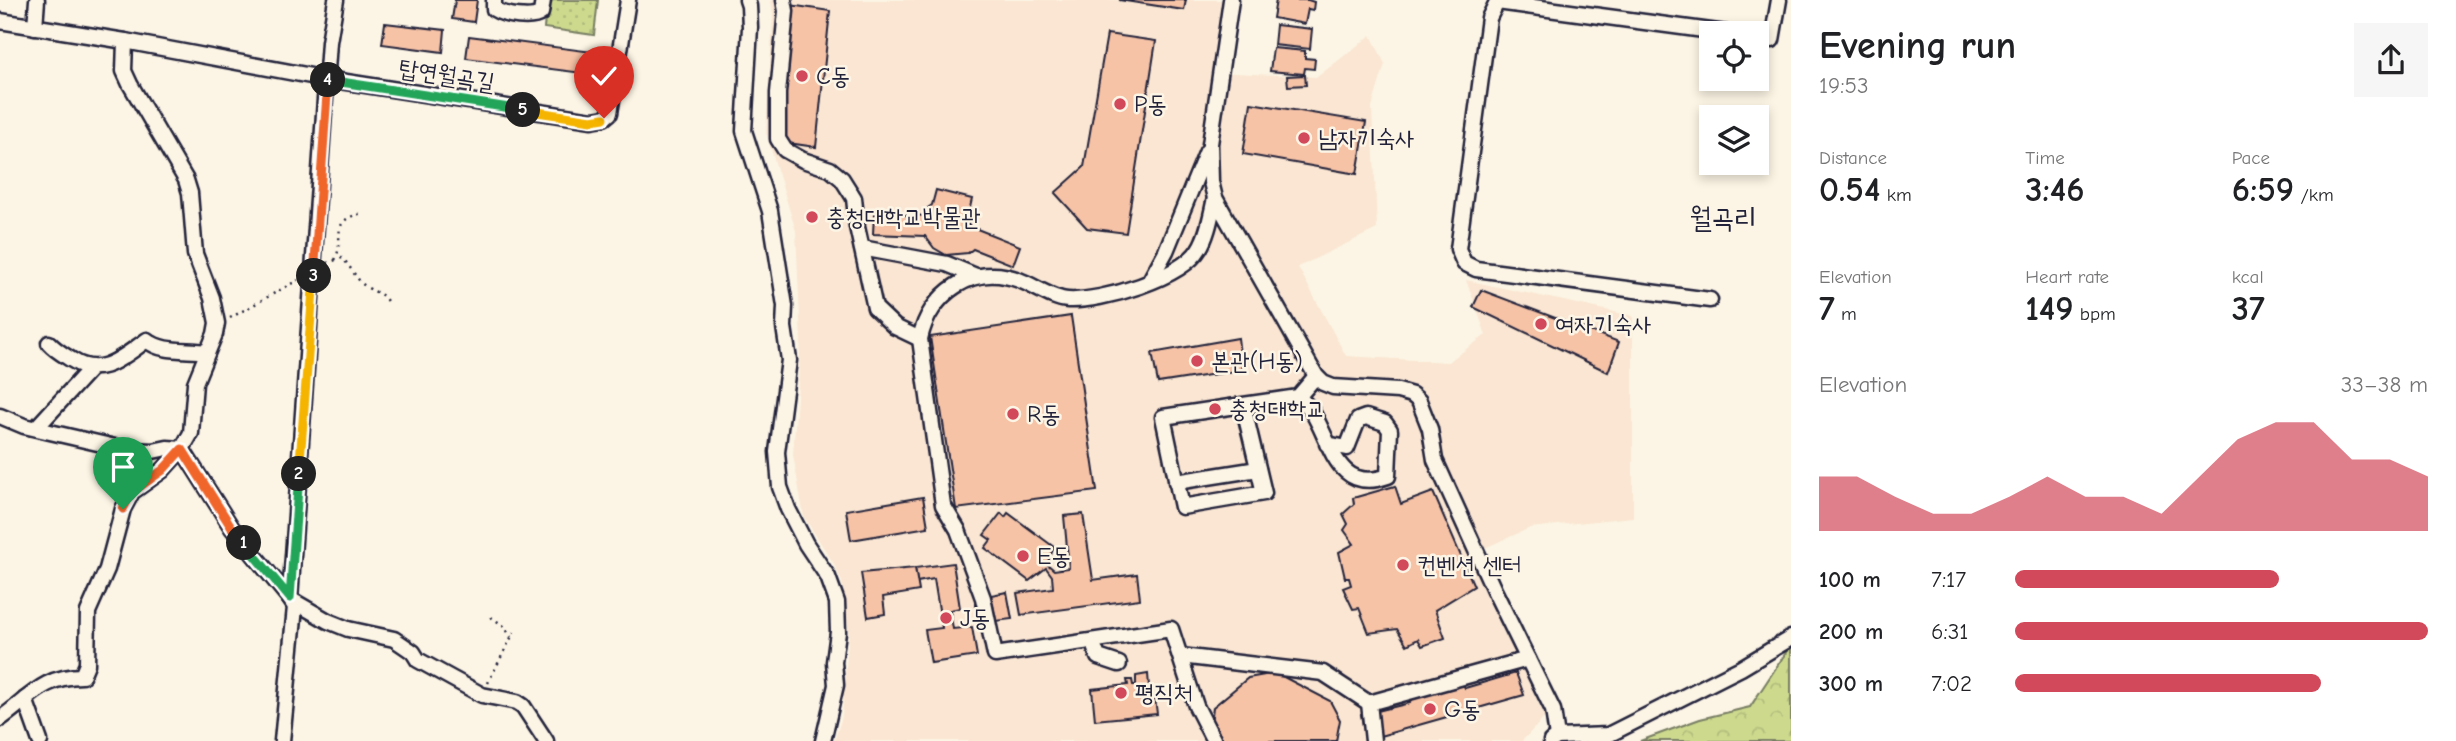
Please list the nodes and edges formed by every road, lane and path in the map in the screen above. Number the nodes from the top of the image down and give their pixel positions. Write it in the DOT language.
graph roads {
  1 [pos="37,0"];
  2 [pos="336,0"];
  3 [pos="494,0"];
  4 [pos="543,0"];
  5 [pos="628,0"];
  6 [pos="747,0"];
  7 [pos="784,0"];
  8 [pos="1231,0"];
  9 [pos="1779,0"];
  10 [pos="1498,1"];
  11 [pos="0,21"];
  12 [pos="36,27"];
  13 [pos="1699,29"];
  14 [pos="1769,39"];
  15 [pos="125,41"];
  16 [pos="327,79"];
  17 [pos="1210,144"];
  18 [pos="1215,198"];
  19 [pos="363,213"];
  20 [pos="862,248"];
  21 [pos="1164,255"];
  22 [pos="335,260"];
  23 [pos="1177,268"];
  24 [pos="976,276"];
  25 [pos="1148,284"];
  26 [pos="1710,300"];
  27 [pos="920,339"];
  28 [pos="50,343"];
  29 [pos="205,352"];
  30 [pos="91,368"];
  31 [pos="1315,376"];
  32 [pos="1298,397"];
  33 [pos="1243,405"];
  34 [pos="0,416"];
  35 [pos="36,428"];
  36 [pos="1327,444"];
  37 [pos="182,449"];
  38 [pos="1258,469"];
  39 [pos="1177,482"];
  40 [pos="290,598"];
  41 [pos="491,617"];
  42 [pos="514,632"];
  43 [pos="510,637"];
  44 [pos="1791,638"];
  45 [pos="1092,641"];
  46 [pos="1181,656"];
  47 [pos="1528,659"];
  48 [pos="1119,664"];
  49 [pos="482,695"];
  50 [pos="25,699"];
  51 [pos="1369,703"];
  52 [pos="0,719"];
  53 [pos="1554,739"];
  54 [pos="40,741"];
  55 [pos="282,741"];
  56 [pos="546,741"];
  57 [pos="823,741"];
  58 [pos="1214,741"];
  59 [pos="1373,741"];
  1 -- 12 [label="street"];
  2 -- 16 [label="street"];
  3 -- 4 [label="street"];
  5 -- 16 [label="street, 탑연월곡길"];
  6 -- 57 [label="street"];
  7 -- 20 [label="street"];
  8 -- 17 [label="street"];
  9 -- 14 [label="street"];
  10 -- 13 [label="street"];
  10 -- 26 [label="street"];
  11 -- 12 [label="street, 탑연월곡길"];
  12 -- 15 [label="street, 탑연월곡길"];
  15 -- 16 [label="street, 탑연월곡길"];
  15 -- 29 [label="street"];
  16 -- 40 [label="street"];
  17 -- 18 [label="street"];
  17 -- 21 [label="street"];
  18 -- 23 [label="street"];
  18 -- 31 [label="street"];
  19 -- 22 [label="path"];
  20 -- 24 [label="street"];
  20 -- 27 [label="street"];
  21 -- 23 [label="street"];
  21 -- 25 [label="street"];
  23 -- 25 [label="street"];
  24 -- 25 [label="street"];
  24 -- 27 [label="street"];
  27 -- 45 [label="street"];
  28 -- 30 [label="street"];
  29 -- 30 [label="street"];
  29 -- 37 [label="street"];
  30 -- 35 [label="street"];
  31 -- 32 [label="street"];
  31 -- 47 [label="street"];
  32 -- 33 [label="street"];
  32 -- 36 [label="street"];
  33 -- 38 [label="street"];
  33 -- 39 [label="street"];
  34 -- 35 [label="street"];
  35 -- 37 [label="street"];
  36 -- 36 [label="street"];
  37 -- 40 [label="street"];
  37 -- 50 [label="street"];
  38 -- 39 [label="street"];
  38 -- 39 [label="street"];
  40 -- 49 [label="street"];
  40 -- 55 [label="street"];
  41 -- 43 [label="path"];
  42 -- 43 [label="path"];
  43 -- 49 [label="path"];
  44 -- 53 [label="street"];
  45 -- 46 [label="street"];
  45 -- 48 [label="street"];
  46 -- 51 [label="street"];
  46 -- 58 [label="street"];
  47 -- 51 [label="street"];
  47 -- 53 [label="street"];
  49 -- 56 [label="street"];
  50 -- 52 [label="street"];
  50 -- 54 [label="street"];
  51 -- 59 [label="street"];
}
